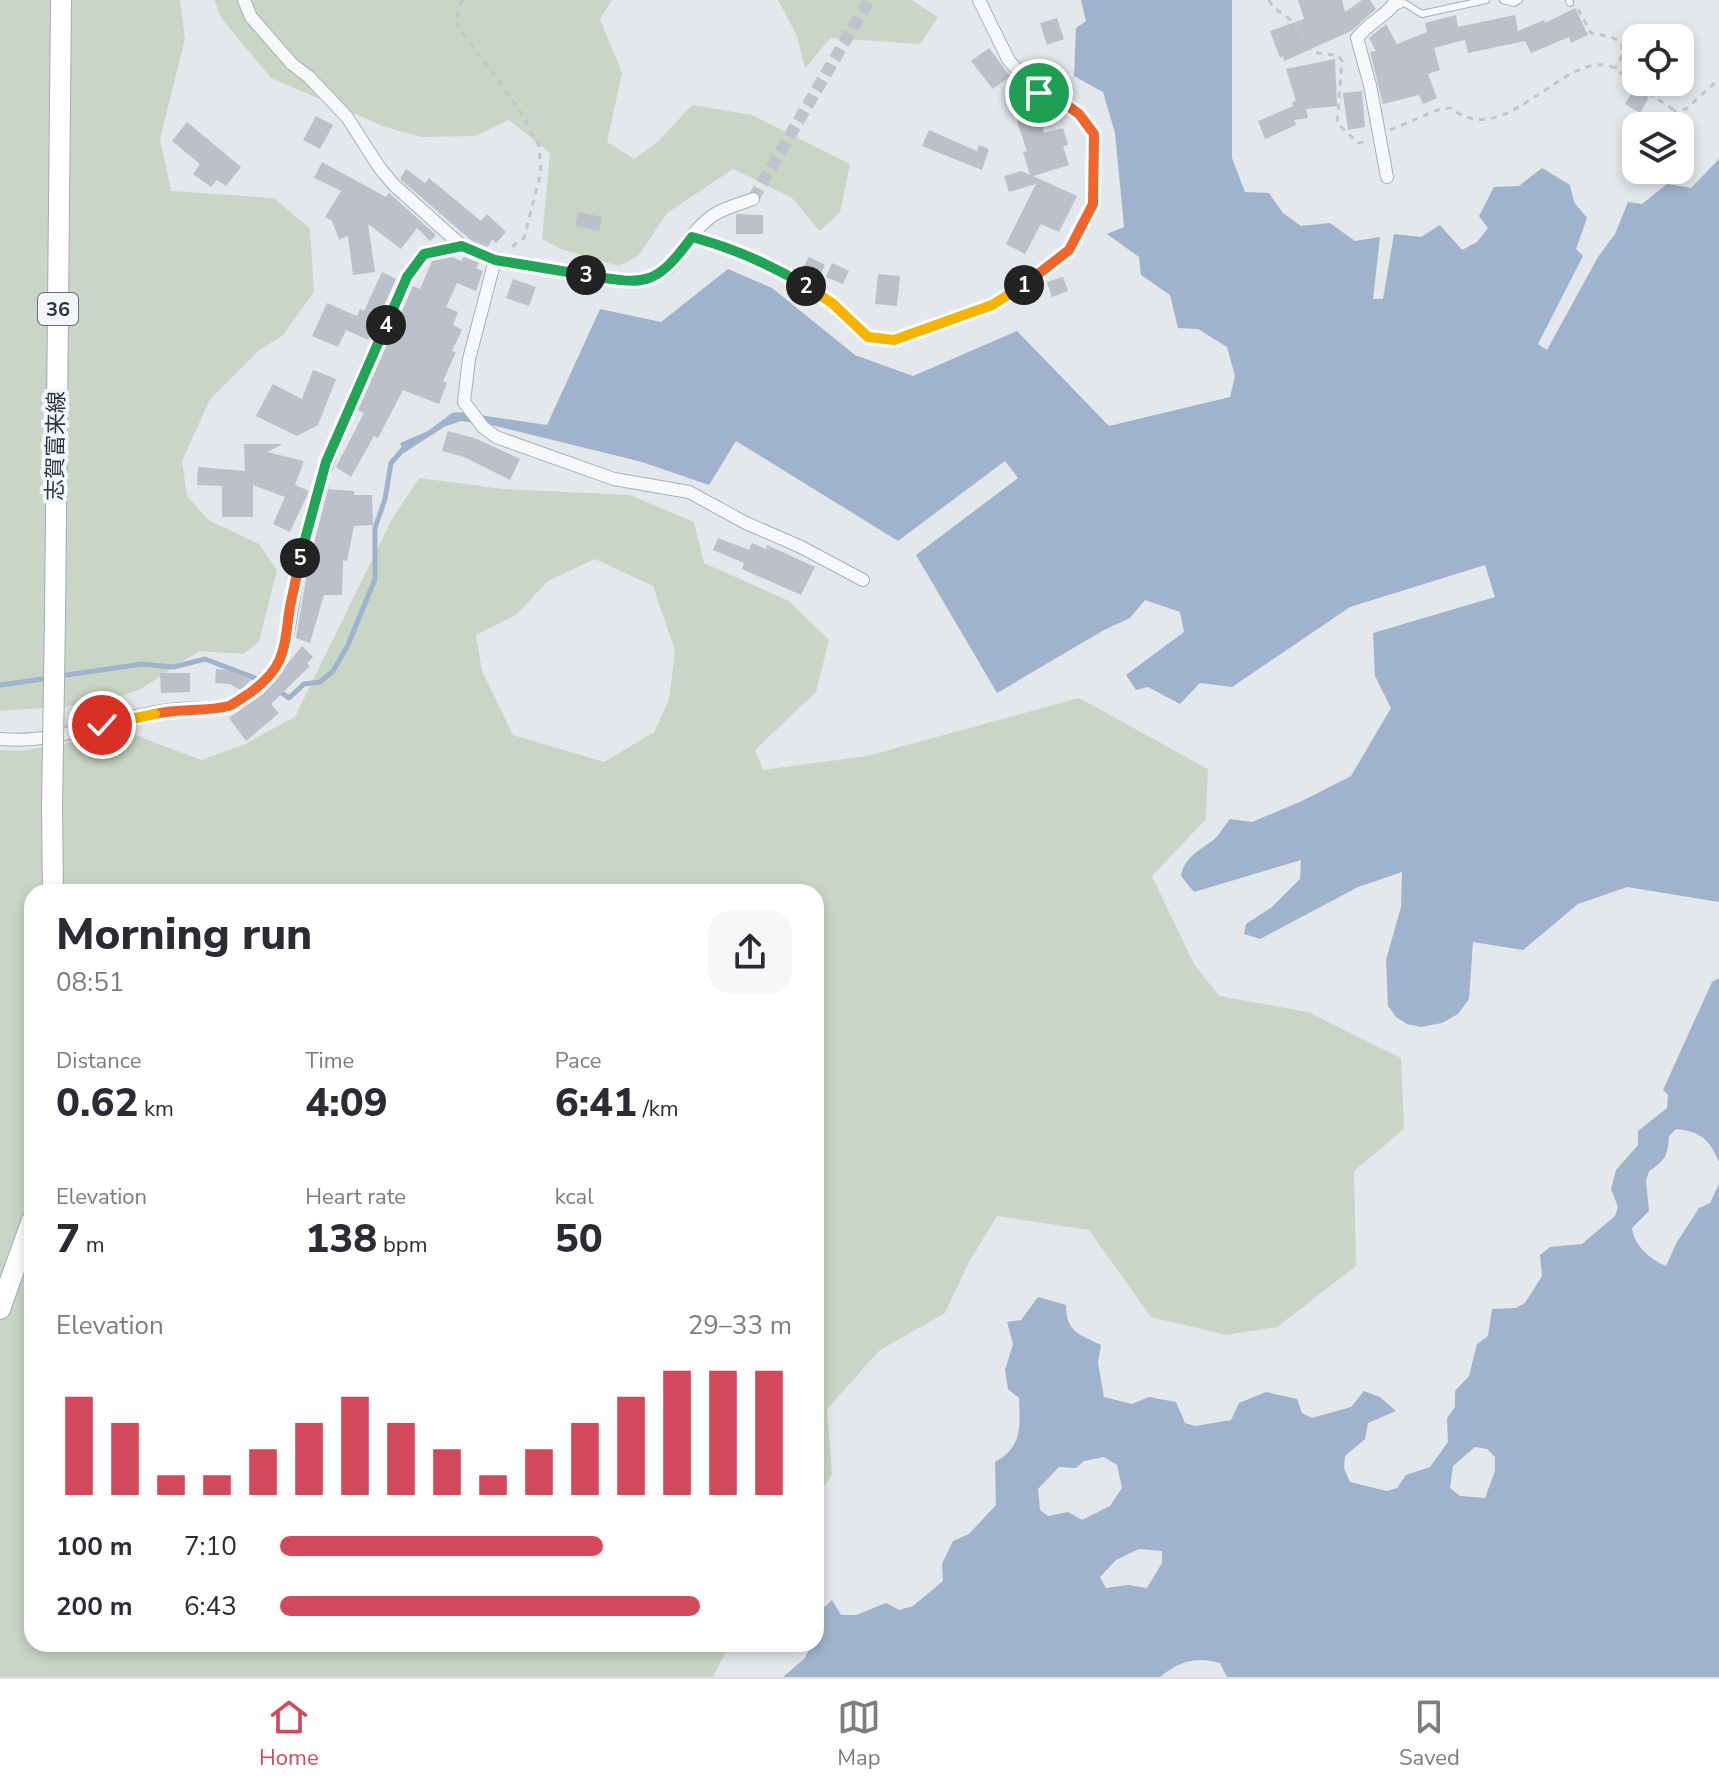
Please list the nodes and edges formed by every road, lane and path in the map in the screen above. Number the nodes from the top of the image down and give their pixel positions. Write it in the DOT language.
graph roads {
  1 [pos="61,0"];
  2 [pos="244,0"];
  3 [pos="462,0"];
  4 [pos="979,0"];
  5 [pos="1269,0"];
  6 [pos="1486,0"];
  7 [pos="1503,0"];
  8 [pos="1519,0"];
  9 [pos="1569,1"];
  10 [pos="1394,4"];
  11 [pos="1615,68"];
  12 [pos="1719,79"];
  13 [pos="1675,111"];
  14 [pos="1379,137"];
  15 [pos="1387,177"];
  16 [pos="753,199"];
  17 [pos="692,237"];
  18 [pos="462,246"];
  19 [pos="495,260"];
  20 [pos="863,580"];
  21 [pos="0,739"];
  22 [pos="53,884"];
  23 [pos="24,1242"];
  24 [pos="0,1309"];
  1 -- 22 [label="main road, 志賀富来線 / 36, bridge"];
  2 -- 18 [label="street"];
  3 -- 19 [label="path"];
  4 -- 17 [label="street"];
  5 -- 14 [label="path"];
  6 -- 10 [label="lane"];
  7 -- 8 [label="lane"];
  9 -- 11 [label="path"];
  10 -- 14 [label="street"];
  11 -- 13 [label="path"];
  11 -- 14 [label="path"];
  12 -- 13 [label="path"];
  14 -- 15 [label="street"];
  16 -- 17 [label="street"];
  17 -- 19 [label="street"];
  18 -- 19 [label="street"];
  18 -- 21 [label="street"];
  19 -- 20 [label="street"];
  23 -- 24 [label="main road"];
}
